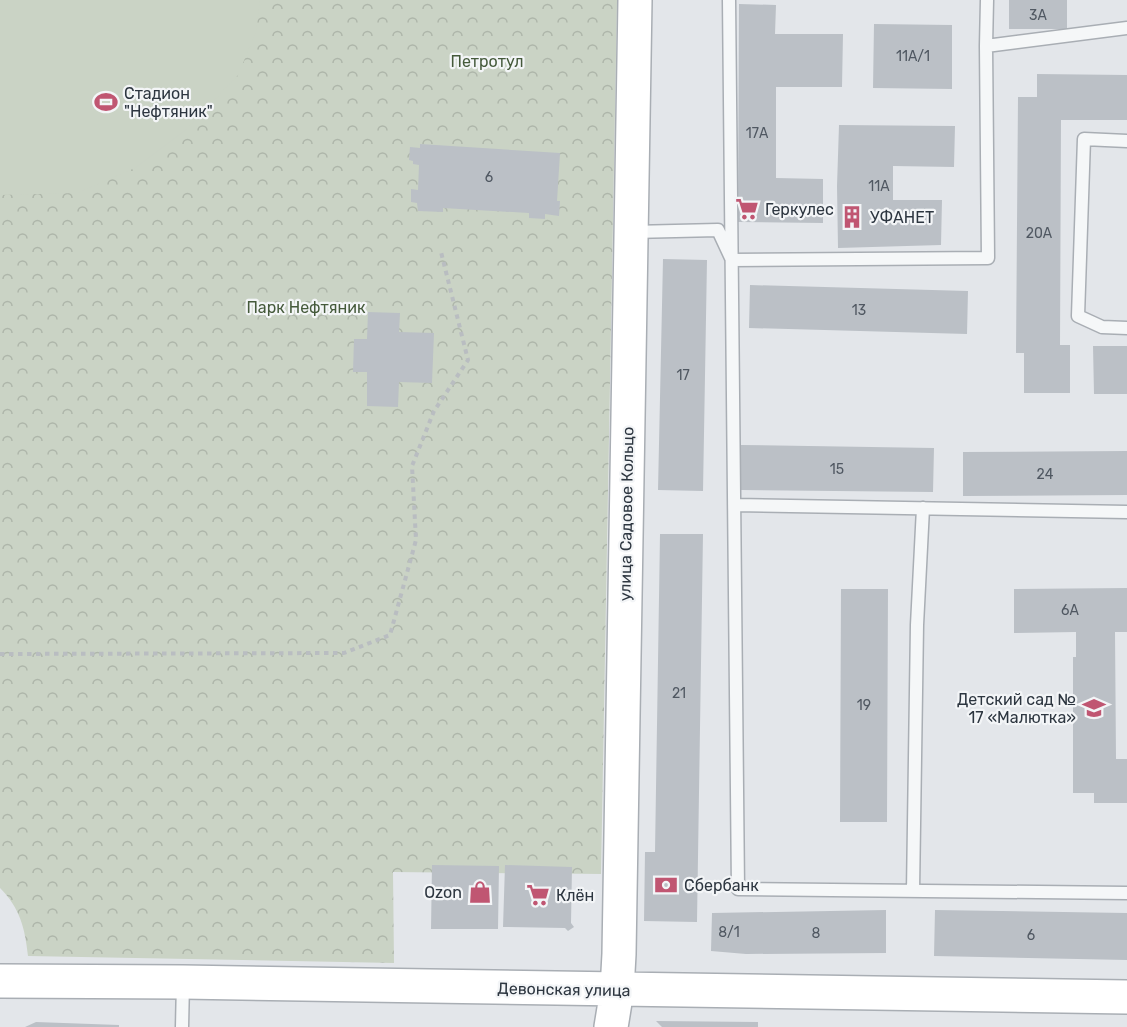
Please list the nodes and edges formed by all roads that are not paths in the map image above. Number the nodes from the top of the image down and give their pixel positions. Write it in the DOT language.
graph roads {
  1 [pos="635,0"];
  2 [pos="729,0"];
  3 [pos="987,0"];
  4 [pos="1127,28"];
  5 [pos="986,46"];
  6 [pos="1127,141"];
  7 [pos="631,232"];
  8 [pos="732,260"];
  9 [pos="1127,328"];
  10 [pos="734,504"];
  11 [pos="923,508"];
  12 [pos="1127,512"];
  13 [pos="914,891"];
  14 [pos="1127,893"];
  15 [pos="0,981"];
  16 [pos="183,982"];
  17 [pos="617,990"];
  18 [pos="1127,998"];
  19 [pos="182,1027"];
  20 [pos="611,1027"];
  1 -- 7 [label="main road, улица Садовое Кольцо"];
  2 -- 8 [label="lane"];
  3 -- 5 [label="lane"];
  4 -- 5 [label="lane"];
  5 -- 8 [label="lane"];
  6 -- 9 [label="lane"];
  7 -- 8 [label="lane"];
  7 -- 17 [label="main road, улица Садовое Кольцо"];
  8 -- 10 [label="lane"];
  10 -- 11 [label="lane"];
  10 -- 13 [label="lane"];
  11 -- 12 [label="lane"];
  11 -- 13 [label="lane"];
  13 -- 14 [label="lane"];
  15 -- 16 [label="main road, Девонская улица"];
  16 -- 17 [label="main road, Девонская улица"];
  16 -- 19 [label="lane"];
  17 -- 18 [label="main road, Девонская улица"];
  17 -- 20 [label="main road, улица Садовое Кольцо"];
}
